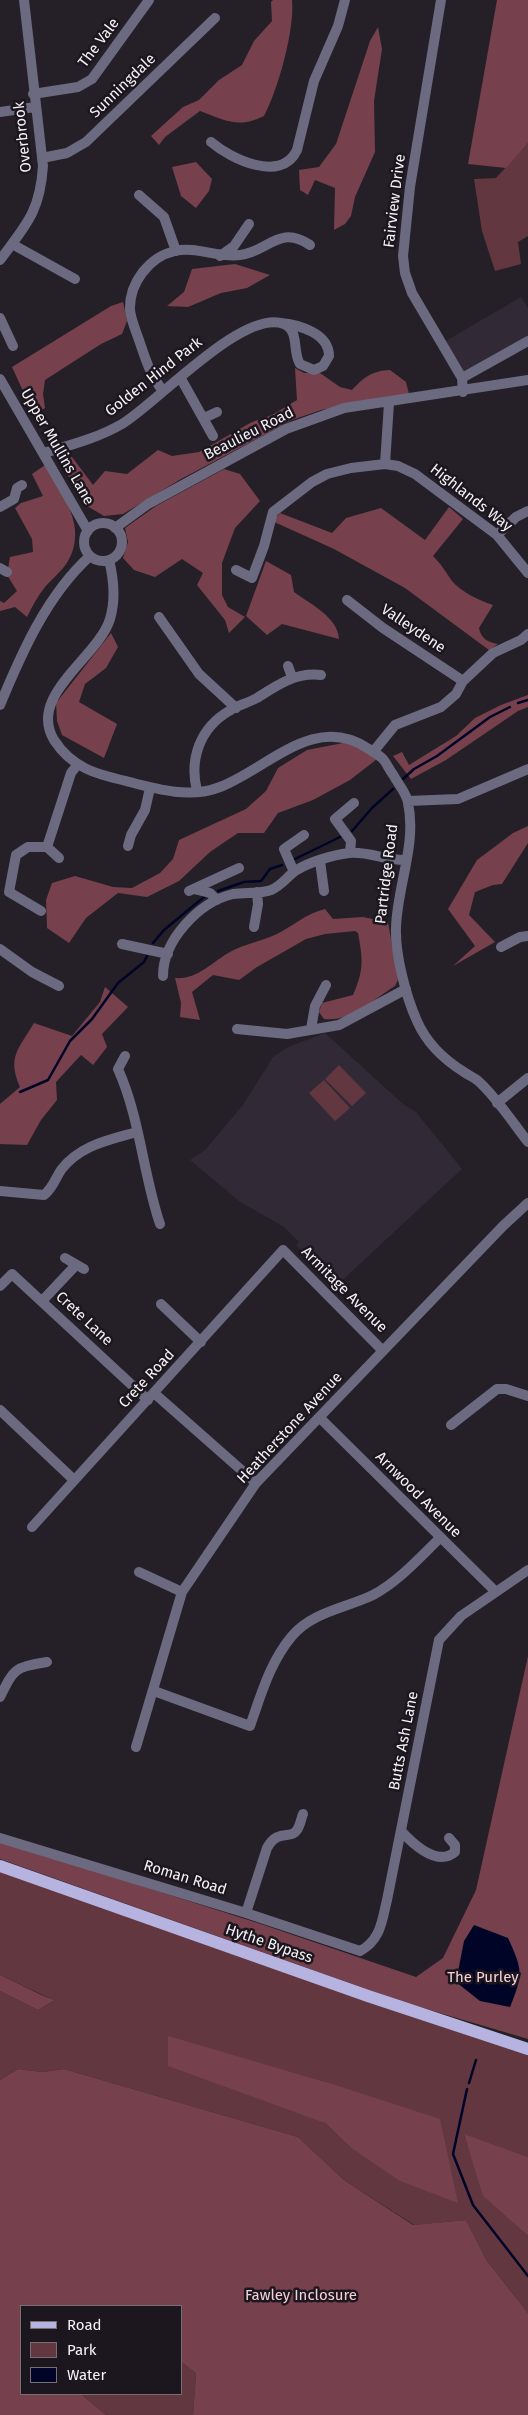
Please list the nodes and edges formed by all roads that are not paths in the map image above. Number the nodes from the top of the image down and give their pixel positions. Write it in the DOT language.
graph roads {
  1 [pos="24,0"];
  2 [pos="149,0"];
  3 [pos="345,0"];
  4 [pos="441,0"];
  5 [pos="215,18"];
  6 [pos="33,94"];
  7 [pos="35,107"];
  8 [pos="0,112"];
  9 [pos="211,142"];
  10 [pos="42,158"];
  11 [pos="139,195"];
  12 [pos="249,224"];
  13 [pos="12,244"];
  14 [pos="310,245"];
  15 [pos="176,251"];
  16 [pos="1,255"];
  17 [pos="220,256"];
  18 [pos="76,279"];
  19 [pos="0,318"];
  20 [pos="281,323"];
  21 [pos="528,341"];
  22 [pos="13,346"];
  23 [pos="180,377"];
  24 [pos="462,378"];
  25 [pos="0,379"];
  26 [pos="528,380"];
  27 [pos="163,391"];
  28 [pos="463,392"];
  29 [pos="389,403"];
  30 [pos="217,412"];
  31 [pos="204,418"];
  32 [pos="213,436"];
  33 [pos="44,453"];
  34 [pos="385,464"];
  35 [pos="22,485"];
  36 [pos="0,507"];
  37 [pos="528,512"];
  38 [pos="115,528"];
  39 [pos="88,531"];
  40 [pos="497,535"];
  41 [pos="90,556"];
  42 [pos="109,560"];
  43 [pos="236,570"];
  44 [pos="528,572"];
  45 [pos="347,600"];
  46 [pos="159,617"];
  47 [pos="528,634"];
  48 [pos="288,666"];
  49 [pos="321,675"];
  50 [pos="292,678"];
  51 [pos="463,681"];
  52 [pos="0,705"];
  53 [pos="236,708"];
  54 [pos="373,752"];
  55 [pos="78,764"];
  56 [pos="528,770"];
  57 [pos="150,788"];
  58 [pos="197,791"];
  59 [pos="408,801"];
  60 [pos="354,803"];
  61 [pos="304,835"];
  62 [pos="128,846"];
  63 [pos="47,847"];
  64 [pos="350,853"];
  65 [pos="59,858"];
  66 [pos="406,860"];
  67 [pos="320,861"];
  68 [pos="239,868"];
  69 [pos="294,872"];
  70 [pos="257,892"];
  71 [pos="324,892"];
  72 [pos="217,900"];
  73 [pos="41,911"];
  74 [pos="254,927"];
  75 [pos="528,936"];
  76 [pos="122,944"];
  77 [pos="501,948"];
  78 [pos="0,949"];
  79 [pos="168,954"];
  80 [pos="163,976"];
  81 [pos="326,985"];
  82 [pos="60,986"];
  83 [pos="406,989"];
  84 [pos="237,1029"];
  85 [pos="311,1029"];
  86 [pos="125,1056"];
  87 [pos="528,1078"];
  88 [pos="497,1103"];
  89 [pos="137,1132"];
  90 [pos="528,1142"];
  91 [pos="0,1191"];
  92 [pos="528,1203"];
  93 [pos="160,1224"];
  94 [pos="284,1250"];
  95 [pos="65,1258"];
  96 [pos="0,1286"];
  97 [pos="43,1300"];
  98 [pos="161,1304"];
  99 [pos="201,1342"];
  100 [pos="382,1350"];
  101 [pos="151,1396"];
  102 [pos="528,1396"];
  103 [pos="0,1410"];
  104 [pos="320,1418"];
  105 [pos="451,1425"];
  106 [pos="74,1480"];
  107 [pos="256,1483"];
  108 [pos="32,1527"];
  109 [pos="440,1538"];
  110 [pos="528,1570"];
  111 [pos="139,1572"];
  112 [pos="182,1592"];
  113 [pos="496,1592"];
  114 [pos="47,1662"];
  115 [pos="154,1691"];
  116 [pos="0,1697"];
  117 [pos="136,1747"];
  118 [pos="303,1814"];
  119 [pos="401,1831"];
  120 [pos="0,1838"];
  121 [pos="449,1838"];
  122 [pos="0,1866"];
  123 [pos="246,1913"];
  124 [pos="360,1951"];
  125 [pos="528,2049"];
  1 -- 6 [label="street, Overbrook"];
  2 -- 6 [label="street, The Vale"];
  3 -- 9 [label="street"];
  4 -- 24 [label="street, Fairview Drive"];
  5 -- 10 [label="street, Sunningdale"];
  6 -- 7 [label="street, Overbrook"];
  7 -- 8 [label="street"];
  7 -- 10 [label="street, Overbrook"];
  10 -- 13 [label="street, Overbrook"];
  11 -- 15 [label="street"];
  12 -- 17 [label="street"];
  13 -- 16 [label="street, Overbrook"];
  13 -- 18 [label="street"];
  14 -- 17 [label="street"];
  15 -- 17 [label="street"];
  15 -- 27 [label="street"];
  19 -- 22 [label="street"];
  20 -- 20 [label="street, Golden Hind Park"];
  20 -- 23 [label="street, Golden Hind Park"];
  21 -- 24 [label="street"];
  23 -- 27 [label="street, Golden Hind Park"];
  23 -- 31 [label="street"];
  24 -- 28 [label="street, Fairview Drive"];
  25 -- 33 [label="street, Upper Mullins Lane"];
  26 -- 28 [label="street, Beaulieu Road"];
  27 -- 33 [label="street, Golden Hind Park"];
  28 -- 29 [label="street, Beaulieu Road"];
  29 -- 34 [label="street"];
  29 -- 38 [label="street, Beaulieu Road"];
  30 -- 31 [label="street"];
  31 -- 32 [label="street"];
  33 -- 39 [label="street, Upper Mullins Lane"];
  34 -- 40 [label="street, Highlands Way"];
  34 -- 43 [label="street, Highlands Way"];
  35 -- 36 [label="street"];
  37 -- 40 [label="street"];
  38 -- 39 [label="street"];
  38 -- 42 [label="street"];
  39 -- 41 [label="street"];
  40 -- 44 [label="street, Highlands Way"];
  41 -- 42 [label="street"];
  41 -- 52 [label="street"];
  42 -- 55 [label="street"];
  45 -- 51 [label="street, Valleydene"];
  46 -- 53 [label="street"];
  47 -- 51 [label="street"];
  48 -- 50 [label="street"];
  49 -- 50 [label="street"];
  50 -- 53 [label="street"];
  51 -- 54 [label="street"];
  53 -- 58 [label="street"];
  54 -- 58 [label="street"];
  54 -- 59 [label="street"];
  55 -- 57 [label="street"];
  55 -- 63 [label="street"];
  56 -- 59 [label="street"];
  57 -- 58 [label="street"];
  57 -- 62 [label="street"];
  59 -- 66 [label="street, Partridge Road"];
  60 -- 64 [label="street"];
  61 -- 69 [label="street"];
  63 -- 65 [label="street"];
  63 -- 73 [label="street"];
  64 -- 66 [label="street"];
  64 -- 67 [label="street"];
  66 -- 83 [label="street, Partridge Road"];
  67 -- 69 [label="street"];
  67 -- 71 [label="street"];
  68 -- 72 [label="street"];
  69 -- 70 [label="street"];
  70 -- 72 [label="street"];
  70 -- 74 [label="street"];
  72 -- 79 [label="street"];
  75 -- 77 [label="street"];
  76 -- 79 [label="street"];
  78 -- 82 [label="street"];
  79 -- 80 [label="street"];
  81 -- 85 [label="street"];
  83 -- 85 [label="street"];
  83 -- 88 [label="street, Partridge Road"];
  84 -- 85 [label="street"];
  86 -- 89 [label="street"];
  87 -- 88 [label="street"];
  88 -- 90 [label="street, Partridge Road"];
  89 -- 91 [label="street"];
  89 -- 93 [label="street"];
  92 -- 100 [label="street, Heatherstone Avenue"];
  94 -- 99 [label="street, Crete Road"];
  94 -- 100 [label="street, Armitage Avenue"];
  95 -- 97 [label="street"];
  96 -- 97 [label="street, Crete Lane"];
  97 -- 101 [label="street, Crete Lane"];
  98 -- 99 [label="street"];
  99 -- 101 [label="street, Crete Road"];
  100 -- 104 [label="street, Heatherstone Avenue"];
  101 -- 106 [label="street, Crete Road"];
  101 -- 107 [label="street, Crete Lane"];
  102 -- 105 [label="street"];
  103 -- 106 [label="street"];
  104 -- 107 [label="street, Heatherstone Avenue"];
  104 -- 109 [label="street, Arnwood Avenue"];
  106 -- 108 [label="street, Crete Road"];
  107 -- 112 [label="street, Heatherstone Avenue"];
  109 -- 113 [label="street, Arnwood Avenue"];
  109 -- 115 [label="street"];
  110 -- 113 [label="street, Butts Ash Lane"];
  111 -- 112 [label="street"];
  112 -- 115 [label="street, Heatherstone Avenue"];
  113 -- 119 [label="street, Butts Ash Lane"];
  114 -- 116 [label="street"];
  115 -- 117 [label="street, Heatherstone Avenue"];
  118 -- 123 [label="street"];
  119 -- 121 [label="street"];
  119 -- 124 [label="street, Butts Ash Lane"];
  120 -- 123 [label="street, Roman Road"];
  122 -- 125 [label="main road, Hythe Bypass"];
  123 -- 124 [label="street, Roman Road"];
}
